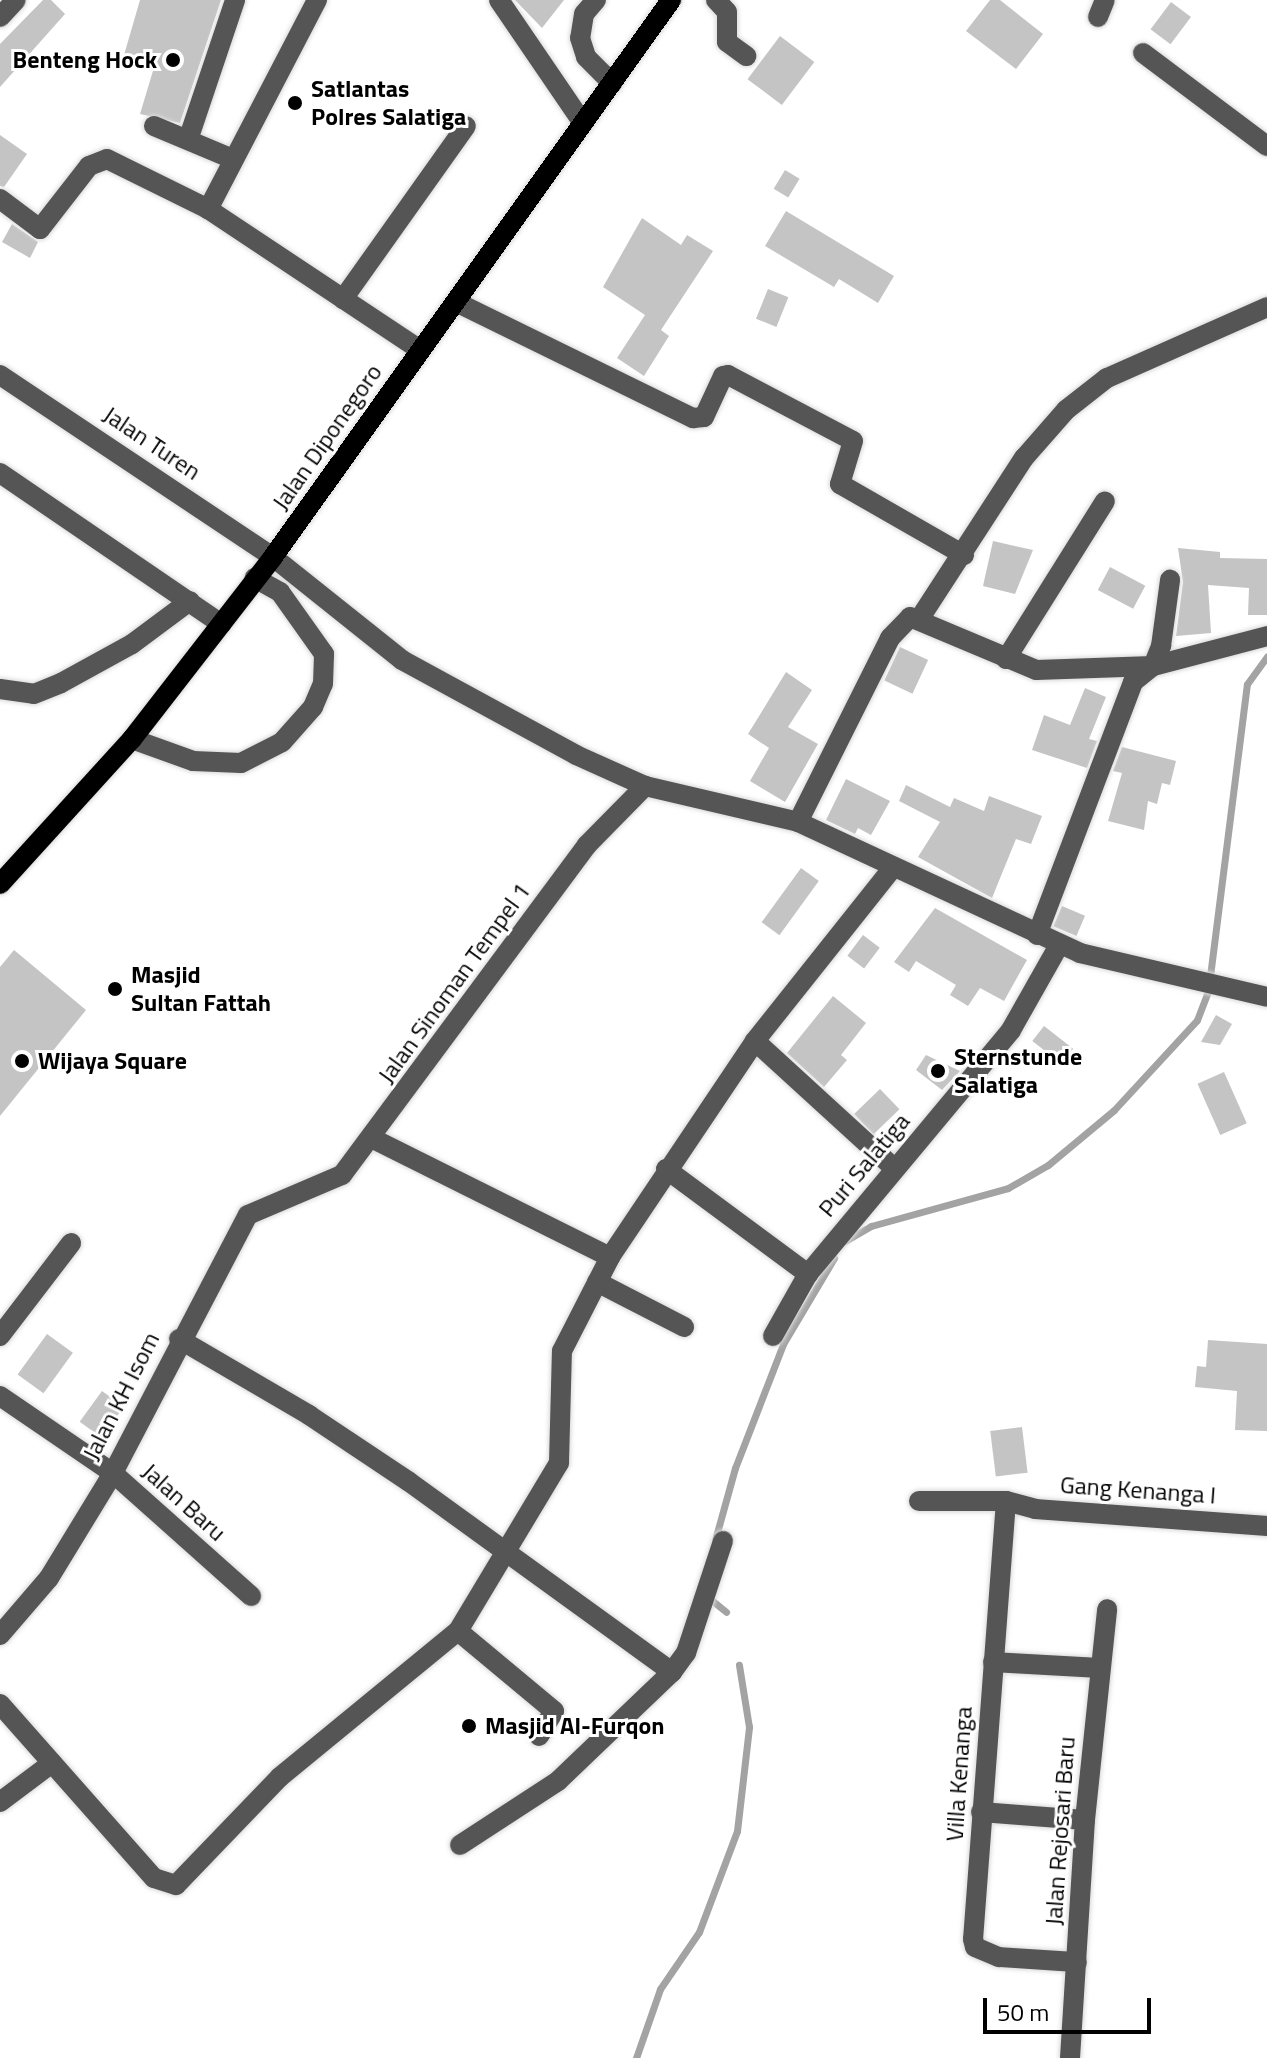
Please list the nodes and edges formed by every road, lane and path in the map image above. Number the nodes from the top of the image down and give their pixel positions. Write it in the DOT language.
graph roads {
  1 [pos="16,0"];
  2 [pos="235,0"];
  3 [pos="317,0"];
  4 [pos="499,0"];
  5 [pos="596,0"];
  6 [pos="671,0"];
  7 [pos="716,0"];
  8 [pos="0,17"];
  9 [pos="1143,53"];
  10 [pos="746,56"];
  11 [pos="612,83"];
  12 [pos="583,123"];
  13 [pos="154,126"];
  14 [pos="466,126"];
  15 [pos="189,137"];
  16 [pos="1267,146"];
  17 [pos="233,159"];
  18 [pos="0,199"];
  19 [pos="208,209"];
  20 [pos="343,299"];
  21 [pos="458,303"];
  22 [pos="1267,307"];
  23 [pos="420,350"];
  24 [pos="0,375"];
  25 [pos="0,473"];
  26 [pos="1105,501"];
  27 [pos="964,555"];
  28 [pos="273,557"];
  29 [pos="255,578"];
  30 [pos="1170,580"];
  31 [pos="190,601"];
  32 [pos="920,618"];
  33 [pos="221,624"];
  34 [pos="1267,636"];
  35 [pos="1006,659"];
  36 [pos="1153,666"];
  37 [pos="0,689"];
  38 [pos="132,739"];
  39 [pos="645,786"];
  40 [pos="798,822"];
  41 [pos="891,870"];
  42 [pos="0,884"];
  43 [pos="1037,935"];
  44 [pos="1059,945"];
  45 [pos="1267,997"];
  46 [pos="755,1041"];
  47 [pos="373,1139"];
  48 [pos="894,1168"];
  49 [pos="666,1169"];
  50 [pos="297,1198"];
  51 [pos="71,1243"];
  52 [pos="610,1257"];
  53 [pos="808,1274"];
  54 [pos="597,1282"];
  55 [pos="684,1327"];
  56 [pos="0,1336"];
  57 [pos="773,1336"];
  58 [pos="179,1339"];
  59 [pos="0,1396"];
  60 [pos="113,1473"];
  61 [pos="919,1501"];
  62 [pos="1006,1501"];
  63 [pos="1267,1526"];
  64 [pos="723,1541"];
  65 [pos="503,1551"];
  66 [pos="251,1596"];
  67 [pos="1107,1609"];
  68 [pos="458,1631"];
  69 [pos="0,1635"];
  70 [pos="993,1662"];
  71 [pos="667,1668"];
  72 [pos="1099,1668"];
  73 [pos="0,1704"];
  74 [pos="539,1736"];
  75 [pos="52,1763"];
  76 [pos="0,1802"];
  77 [pos="981,1812"];
  78 [pos="1085,1820"];
  79 [pos="460,1845"];
  80 [pos="1077,1962"];
  81 [pos="1070,2058"];
  1 -- 8 [label="street"];
  2 -- 15 [label="street"];
  3 -- 17 [label="street"];
  4 -- 12 [label="street"];
  5 -- 11 [label="street"];
  6 -- 11 [label="main road, Jalan Diponegoro"];
  7 -- 10 [label="street"];
  9 -- 16 [label="street"];
  11 -- 12 [label="main road, Jalan Diponegoro"];
  12 -- 21 [label="main road, Jalan Diponegoro"];
  13 -- 15 [label="street"];
  14 -- 20 [label="street"];
  15 -- 17 [label="street"];
  17 -- 19 [label="street"];
  18 -- 19 [label="street"];
  19 -- 20 [label="street"];
  20 -- 23 [label="street"];
  21 -- 23 [label="main road, Jalan Diponegoro"];
  21 -- 27 [label="street"];
  22 -- 27 [label="street"];
  23 -- 28 [label="main road, Jalan Diponegoro"];
  24 -- 28 [label="street, Jalan Turen"];
  25 -- 31 [label="street"];
  26 -- 35 [label="street"];
  27 -- 32 [label="street"];
  28 -- 29 [label="main road, Jalan Diponegoro"];
  28 -- 39 [label="street, Jalan Turen"];
  29 -- 33 [label="main road, Jalan Diponegoro"];
  29 -- 38 [label="street"];
  30 -- 36 [label="street"];
  31 -- 33 [label="street"];
  31 -- 37 [label="street"];
  32 -- 35 [label="street"];
  32 -- 40 [label="street"];
  33 -- 38 [label="main road, Jalan Diponegoro"];
  34 -- 36 [label="street"];
  35 -- 36 [label="street"];
  36 -- 43 [label="street"];
  38 -- 42 [label="main road, Jalan Diponegoro"];
  39 -- 40 [label="street, Jalan Turen"];
  39 -- 47 [label="street, Jalan Sinoman Tempel 1"];
  40 -- 41 [label="street, Jalan Turen"];
  41 -- 43 [label="street, Jalan Turen"];
  41 -- 46 [label="street"];
  43 -- 44 [label="street, Jalan Turen"];
  44 -- 45 [label="street, Jalan Turen"];
  44 -- 48 [label="street, Puri Salatiga"];
  46 -- 48 [label="street"];
  46 -- 49 [label="street"];
  47 -- 50 [label="street, Jalan Sinoman Tempel 1"];
  47 -- 52 [label="street"];
  48 -- 53 [label="street, Puri Salatiga"];
  49 -- 52 [label="street"];
  49 -- 53 [label="street"];
  50 -- 58 [label="street, Jalan KH Isom"];
  51 -- 56 [label="street"];
  52 -- 54 [label="street"];
  53 -- 57 [label="street, Puri Salatiga"];
  54 -- 55 [label="street"];
  54 -- 65 [label="street"];
  58 -- 60 [label="street, Jalan KH Isom"];
  58 -- 65 [label="street"];
  59 -- 60 [label="street, Jalan Baru"];
  60 -- 66 [label="street, Jalan Baru"];
  60 -- 69 [label="street, Jalan KH Isom"];
  61 -- 62 [label="street"];
  62 -- 63 [label="street, Gang Kenanga I"];
  62 -- 70 [label="street, Villa Kenanga"];
  64 -- 71 [label="street"];
  65 -- 68 [label="street"];
  65 -- 71 [label="street"];
  67 -- 72 [label="street, Jalan Rejosari Baru"];
  68 -- 74 [label="street"];
  68 -- 75 [label="street"];
  70 -- 72 [label="street"];
  70 -- 77 [label="street, Villa Kenanga"];
  71 -- 79 [label="street"];
  72 -- 78 [label="street, Jalan Rejosari Baru"];
  73 -- 75 [label="street"];
  75 -- 76 [label="street"];
  77 -- 78 [label="street"];
  77 -- 80 [label="street, Villa Kenanga"];
  78 -- 80 [label="street, Jalan Rejosari Baru"];
  80 -- 81 [label="street, Jalan Rejosari Baru"];
}
